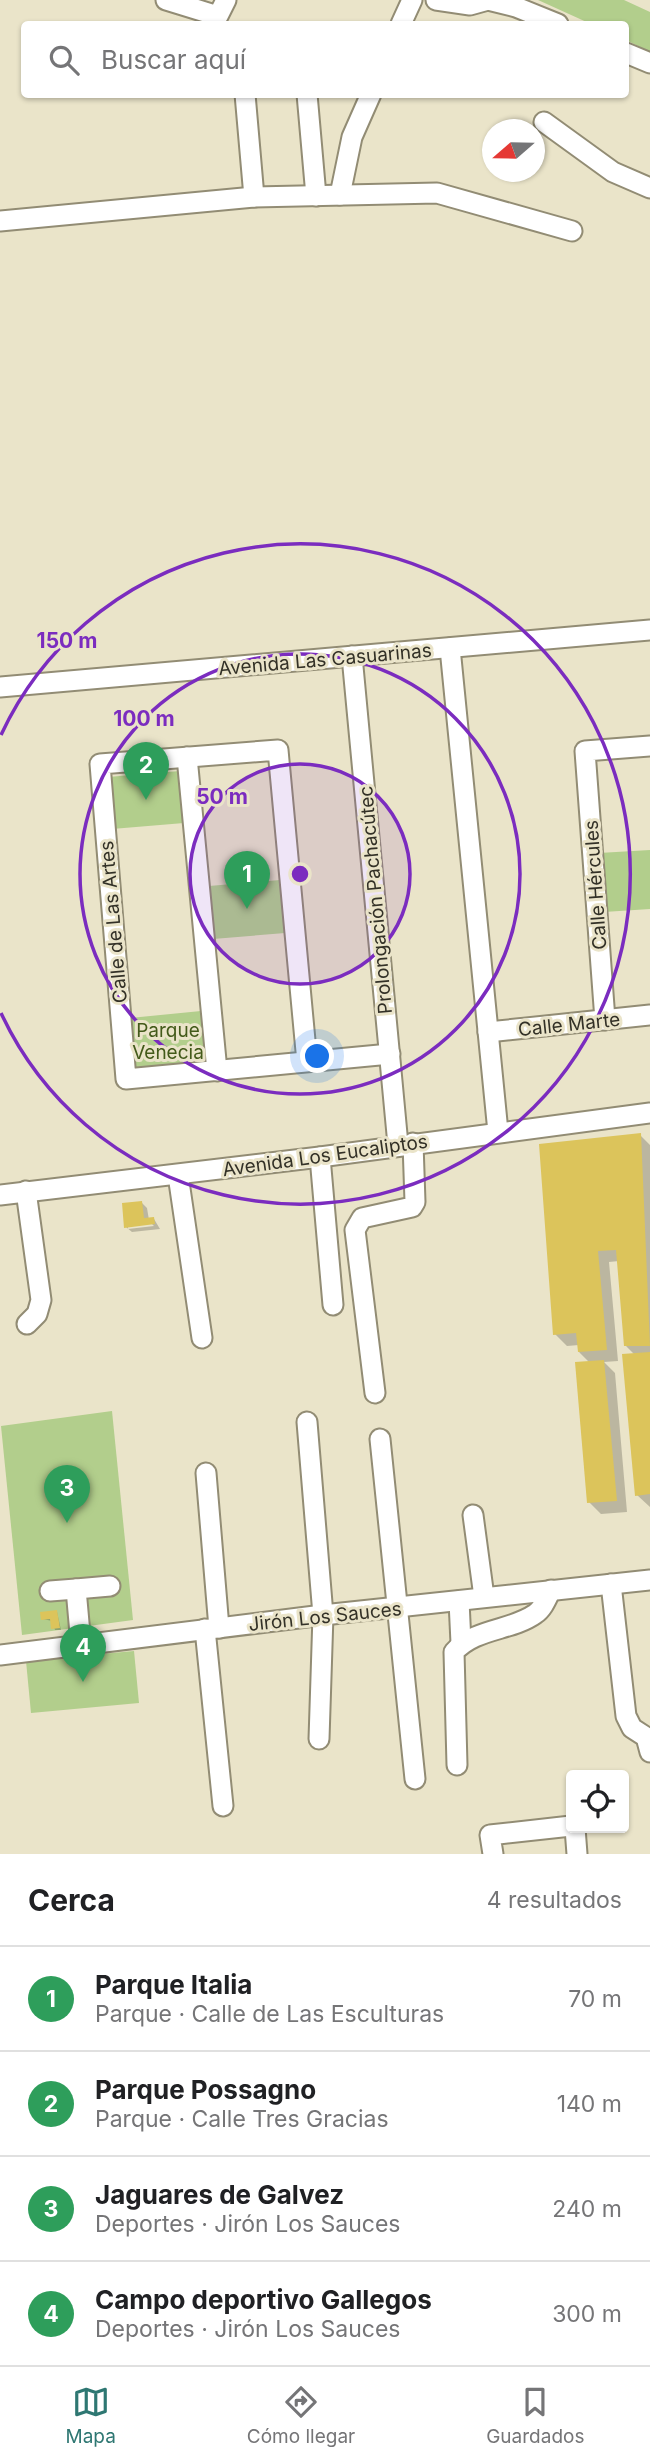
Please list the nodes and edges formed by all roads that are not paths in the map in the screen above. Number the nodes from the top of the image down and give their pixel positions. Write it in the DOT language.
graph roads {
  1 [pos="166,0"];
  2 [pos="226,0"];
  3 [pos="412,0"];
  4 [pos="436,0"];
  5 [pos="488,0"];
  6 [pos="402,21"];
  7 [pos="551,21"];
  8 [pos="629,55"];
  9 [pos="650,63"];
  10 [pos="245,98"];
  11 [pos="307,98"];
  12 [pos="369,98"];
  13 [pos="545,123"];
  14 [pos="650,188"];
  15 [pos="340,195"];
  16 [pos="316,196"];
  17 [pos="254,197"];
  18 [pos="0,221"];
  19 [pos="572,231"];
  20 [pos="650,630"];
  21 [pos="450,648"];
  22 [pos="352,656"];
  23 [pos="0,687"];
  24 [pos="650,746"];
  25 [pos="187,757"];
  26 [pos="650,1015"];
  27 [pos="605,1020"];
  28 [pos="488,1032"];
  29 [pos="390,1054"];
  30 [pos="307,1062"];
  31 [pos="217,1070"];
  32 [pos="650,1114"];
  33 [pos="498,1132"];
  34 [pos="405,1144"];
  35 [pos="320,1157"];
  36 [pos="178,1175"];
  37 [pos="26,1191"];
  38 [pos="0,1195"];
  39 [pos="333,1304"];
  40 [pos="27,1324"];
  41 [pos="202,1338"];
  42 [pos="375,1393"];
  43 [pos="307,1422"];
  44 [pos="380,1439"];
  45 [pos="206,1473"];
  46 [pos="472,1515"];
  47 [pos="650,1580"];
  48 [pos="611,1584"];
  49 [pos="110,1586"];
  50 [pos="76,1589"];
  51 [pos="551,1590"];
  52 [pos="50,1591"];
  53 [pos="484,1597"];
  54 [pos="459,1601"];
  55 [pos="395,1609"];
  56 [pos="323,1615"];
  57 [pos="212,1628"];
  58 [pos="461,1643"];
  59 [pos="81,1645"];
  60 [pos="0,1655"];
  61 [pos="319,1739"];
  62 [pos="650,1752"];
  63 [pos="457,1765"];
  64 [pos="415,1779"];
  65 [pos="223,1807"];
  66 [pos="566,1828"];
  67 [pos="574,1833"];
  68 [pos="493,1854"];
  69 [pos="578,1854"];
  1 -- 2 [label="street"];
  3 -- 6 [label="street"];
  4 -- 5 [label="street"];
  5 -- 7 [label="street"];
  8 -- 9 [label="street"];
  10 -- 17 [label="street"];
  11 -- 16 [label="street"];
  12 -- 15 [label="street"];
  13 -- 14 [label="street"];
  15 -- 16 [label="street"];
  15 -- 19 [label="street"];
  16 -- 17 [label="street"];
  17 -- 18 [label="street"];
  20 -- 21 [label="street, Avenida Las Casuarinas"];
  21 -- 22 [label="street, Avenida Las Casuarinas"];
  21 -- 28 [label="street"];
  22 -- 23 [label="street, Avenida Las Casuarinas"];
  22 -- 29 [label="street, Prolongación Pachacútec"];
  24 -- 27 [label="street, Calle Hércules"];
  25 -- 30 [label="street"];
  25 -- 31 [label="street"];
  25 -- 31 [label="street, Calle de Las Artes"];
  26 -- 27 [label="street, Calle Marte"];
  27 -- 28 [label="street, Calle Marte"];
  28 -- 33 [label="street"];
  29 -- 30 [label="street"];
  29 -- 34 [label="street, Prolongación Pachacútec"];
  30 -- 31 [label="street"];
  32 -- 33 [label="street, Avenida Los Eucaliptos"];
  33 -- 34 [label="street, Avenida Los Eucaliptos"];
  34 -- 35 [label="street, Avenida Los Eucaliptos"];
  34 -- 42 [label="street, Prolongación Pachacútec"];
  35 -- 36 [label="street, Avenida Los Eucaliptos"];
  35 -- 39 [label="street"];
  36 -- 37 [label="street, Avenida Los Eucaliptos"];
  36 -- 41 [label="street"];
  37 -- 38 [label="street, Avenida Los Eucaliptos"];
  37 -- 40 [label="street"];
  43 -- 56 [label="street"];
  44 -- 55 [label="street"];
  45 -- 57 [label="street"];
  46 -- 53 [label="street"];
  47 -- 48 [label="street, Jirón Los Sauces"];
  48 -- 51 [label="street, Jirón Los Sauces"];
  48 -- 62 [label="street"];
  49 -- 50 [label="street"];
  50 -- 52 [label="street"];
  50 -- 59 [label="street"];
  51 -- 53 [label="street, Jirón Los Sauces"];
  51 -- 58 [label="street"];
  53 -- 54 [label="street, Jirón Los Sauces"];
  54 -- 55 [label="street, Jirón Los Sauces"];
  54 -- 58 [label="street"];
  55 -- 56 [label="street, Jirón Los Sauces"];
  55 -- 64 [label="street"];
  56 -- 57 [label="street, Jirón Los Sauces"];
  56 -- 61 [label="street"];
  57 -- 59 [label="street, Jirón Los Sauces"];
  57 -- 65 [label="street"];
  58 -- 63 [label="street"];
  59 -- 60 [label="street, Jirón Los Sauces"];
  66 -- 68 [label="street"];
  67 -- 69 [label="street"];
}
